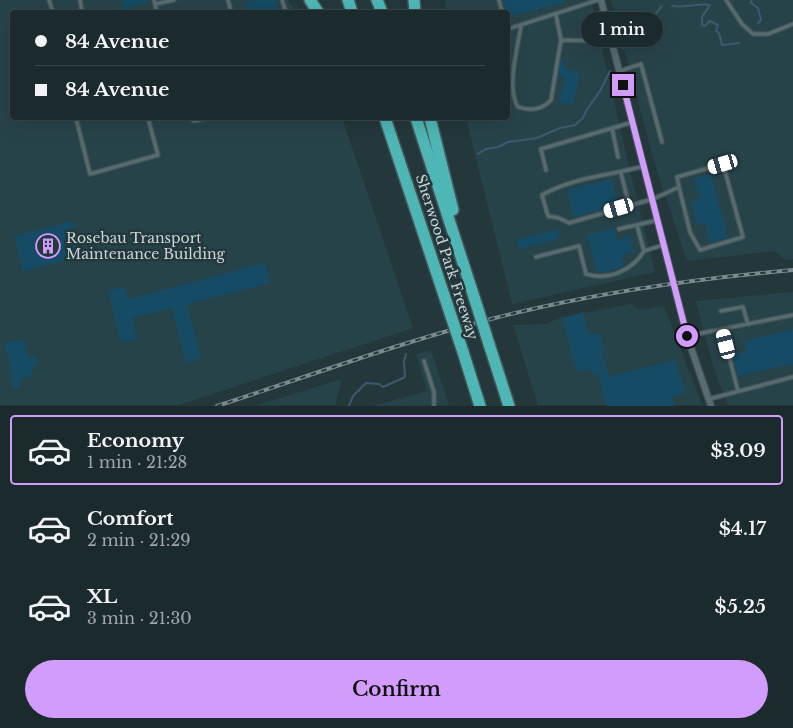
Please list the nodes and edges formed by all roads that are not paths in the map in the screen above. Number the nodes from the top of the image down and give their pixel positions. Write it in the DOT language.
graph roads {
  1 [pos="174,0"];
  2 [pos="600,0"];
  3 [pos="726,0"];
  4 [pos="155,2"];
  5 [pos="586,2"];
  6 [pos="556,15"];
  7 [pos="793,24"];
  8 [pos="521,25"];
  9 [pos="510,28"];
  10 [pos="561,40"];
  11 [pos="592,41"];
  12 [pos="619,71"];
  13 [pos="76,120"];
  14 [pos="149,120"];
  15 [pos="379,120"];
  16 [pos="386,120"];
  17 [pos="417,120"];
  18 [pos="431,120"];
  19 [pos="633,122"];
  20 [pos="612,128"];
  21 [pos="662,142"];
  22 [pos="618,157"];
  23 [pos="645,166"];
  24 [pos="546,170"];
  25 [pos="403,172"];
  26 [pos="621,173"];
  27 [pos="679,187"];
  28 [pos="653,198"];
  29 [pos="629,205"];
  30 [pos="658,220"];
  31 [pos="637,224"];
  32 [pos="619,229"];
  33 [pos="665,245"];
  34 [pos="644,250"];
  35 [pos="536,257"];
  36 [pos="468,278"];
  37 [pos="721,310"];
  38 [pos="793,315"];
  39 [pos="748,324"];
  40 [pos="722,329"];
  41 [pos="687,336"];
  42 [pos="424,361"];
  43 [pos="793,377"];
  44 [pos="738,392"];
  45 [pos="709,399"];
  46 [pos="434,406"];
  47 [pos="480,406"];
  48 [pos="509,406"];
  49 [pos="711,406"];
  1 -- 4 [label="lane"];
  2 -- 5 [label="lane"];
  2 -- 12 [label="street"];
  3 -- 7 [label="lane"];
  5 -- 6 [label="lane"];
  6 -- 8 [label="lane"];
  6 -- 10 [label="lane"];
  8 -- 9 [label="lane"];
  8 -- 10 [label="lane"];
  10 -- 11 [label="lane"];
  12 -- 19 [label="street"];
  12 -- 21 [label="lane"];
  13 -- 14 [label="lane"];
  15 -- 25 [label="highway"];
  16 -- 25 [label="highway, Sherwood Park Freeway"];
  17 -- 36 [label="highway, Sherwood Park Freeway"];
  18 -- 36 [label="highway"];
  19 -- 20 [label="lane"];
  19 -- 23 [label="street"];
  20 -- 22 [label="lane"];
  20 -- 24 [label="lane"];
  23 -- 26 [label="lane"];
  23 -- 28 [label="street"];
  25 -- 47 [label="highway, Sherwood Park Freeway, bridge"];
  26 -- 29 [label="lane"];
  26 -- 29 [label="lane"];
  27 -- 27 [label="lane"];
  27 -- 28 [label="lane"];
  28 -- 29 [label="lane"];
  28 -- 30 [label="street"];
  30 -- 31 [label="lane"];
  30 -- 33 [label="street"];
  31 -- 32 [label="lane"];
  31 -- 34 [label="lane"];
  33 -- 34 [label="lane"];
  33 -- 41 [label="street"];
  34 -- 35 [label="lane"];
  36 -- 48 [label="highway, Sherwood Park Freeway, bridge"];
  37 -- 39 [label="lane"];
  38 -- 39 [label="lane"];
  39 -- 40 [label="lane"];
  40 -- 41 [label="lane"];
  40 -- 44 [label="lane"];
  41 -- 45 [label="street"];
  42 -- 46 [label="lane"];
  43 -- 44 [label="lane"];
  44 -- 45 [label="lane"];
  45 -- 49 [label="street"];
}
